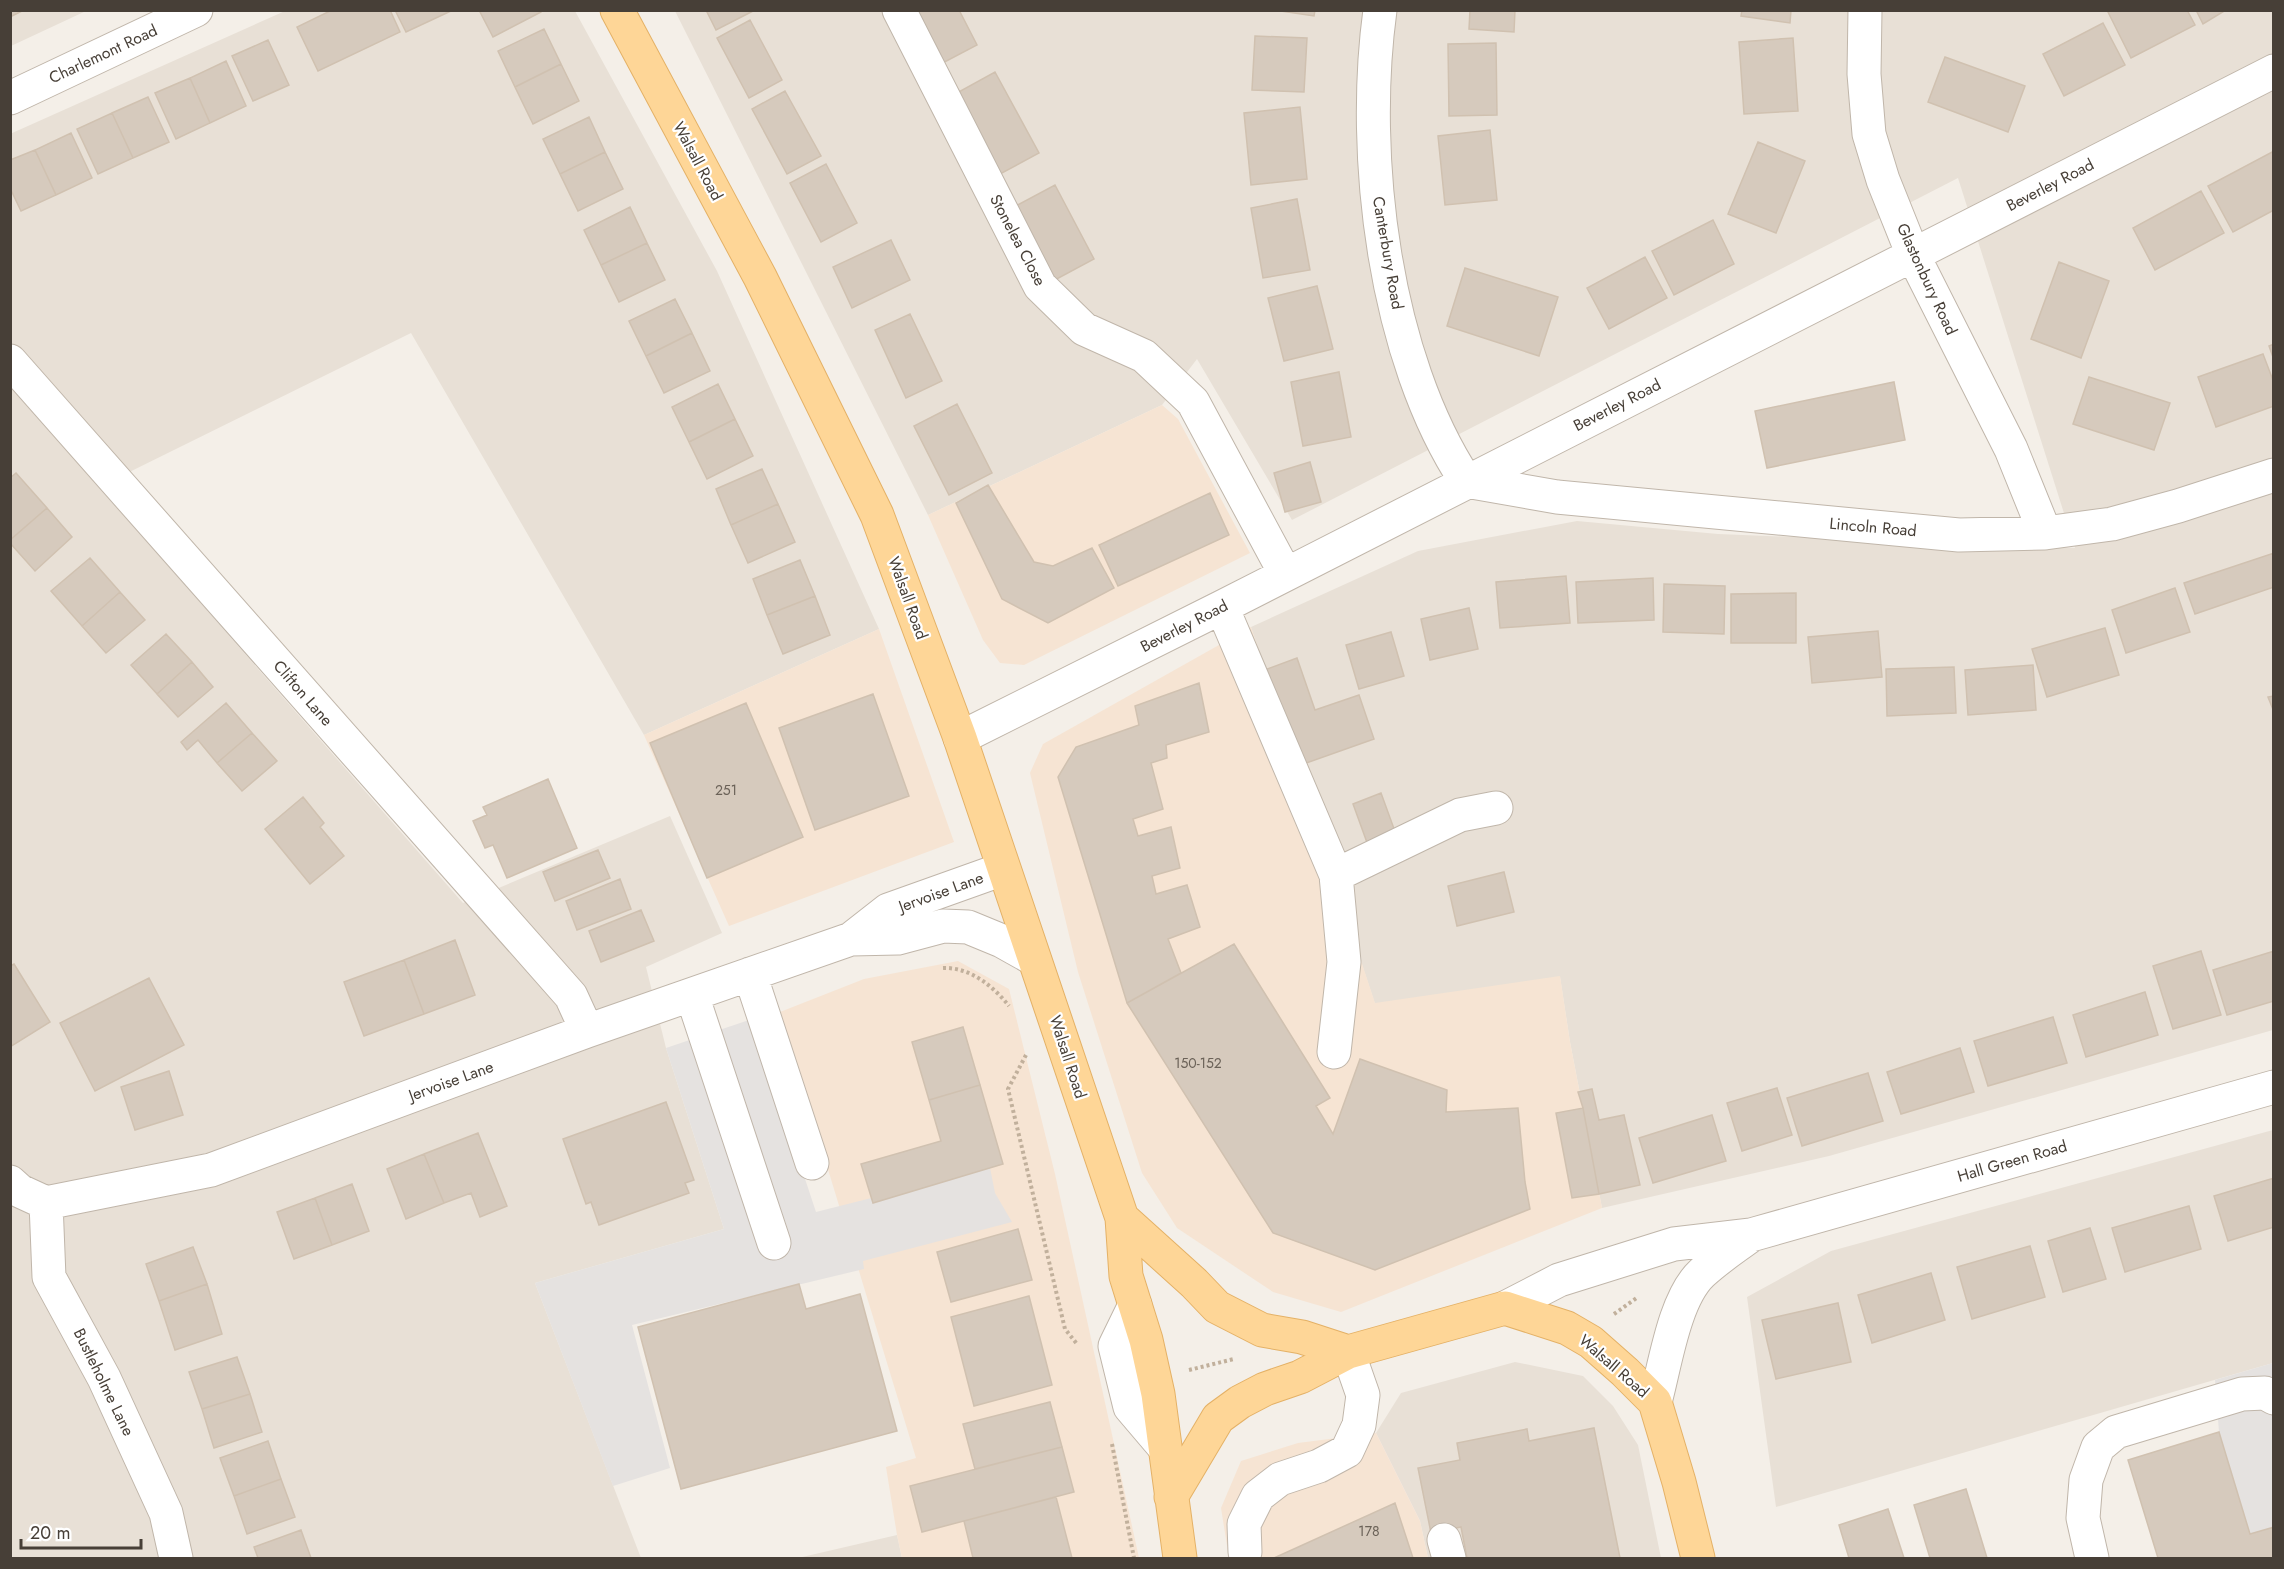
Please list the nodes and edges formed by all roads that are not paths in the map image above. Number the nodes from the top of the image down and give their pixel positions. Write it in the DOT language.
graph roads {
  1 [pos="196,10"];
  2 [pos="617,10"];
  3 [pos="899,10"];
  4 [pos="1380,10"];
  5 [pos="1865,10"];
  6 [pos="2274,71"];
  7 [pos="10,98"];
  8 [pos="1913,255"];
  9 [pos="10,362"];
  10 [pos="2274,475"];
  11 [pos="1466,481"];
  12 [pos="2045,532"];
  13 [pos="1285,573"];
  14 [pos="1222,607"];
  15 [pos="960,738"];
  16 [pos="1496,808"];
  17 [pos="1003,869"];
  18 [pos="1336,875"];
  19 [pos="851,939"];
  20 [pos="1034,959"];
  21 [pos="750,974"];
  22 [pos="692,994"];
  23 [pos="587,1031"];
  24 [pos="1334,1052"];
  25 [pos="2274,1087"];
  26 [pos="812,1163"];
  27 [pos="10,1182"];
  28 [pos="46,1203"];
  29 [pos="1122,1218"];
  30 [pos="1751,1235"];
  31 [pos="774,1243"];
  32 [pos="1135,1305"];
  33 [pos="1504,1308"];
  34 [pos="1348,1352"];
  35 [pos="2274,1398"];
  36 [pos="1655,1402"];
  37 [pos="1164,1447"];
  38 [pos="1171,1497"];
  39 [pos="1245,1552"];
  40 [pos="176,1558"];
  41 [pos="1180,1558"];
  42 [pos="1698,1558"];
  43 [pos="2092,1558"];
  1 -- 7 [label="street, Charlemont Road"];
  2 -- 15 [label="main road, Walsall Road"];
  3 -- 13 [label="street, Stonelea Close"];
  4 -- 11 [label="street, Canterbury Road"];
  5 -- 8 [label="street, Glastonbury Road"];
  6 -- 8 [label="street, Beverley Road"];
  8 -- 11 [label="street, Beverley Road"];
  8 -- 12 [label="street, Glastonbury Road"];
  9 -- 23 [label="street, Clifton Lane"];
  10 -- 12 [label="street, Lincoln Road"];
  11 -- 12 [label="street, Lincoln Road"];
  11 -- 13 [label="street, Beverley Road"];
  13 -- 14 [label="street, Beverley Road"];
  14 -- 15 [label="street, Beverley Road"];
  14 -- 18 [label="street"];
  15 -- 17 [label="main road, Walsall Road"];
  16 -- 18 [label="street"];
  17 -- 19 [label="street, Jervoise Lane"];
  17 -- 20 [label="main road, Walsall Road"];
  18 -- 24 [label="street"];
  19 -- 20 [label="street, Jervoise Lane"];
  19 -- 21 [label="street, Jervoise Lane"];
  20 -- 29 [label="main road, Walsall Road"];
  21 -- 22 [label="street, Jervoise Lane"];
  21 -- 26 [label="street"];
  22 -- 23 [label="street, Jervoise Lane"];
  22 -- 31 [label="street"];
  23 -- 28 [label="street, Jervoise Lane"];
  25 -- 30 [label="street, Hall Green Road"];
  27 -- 28 [label="street"];
  28 -- 40 [label="street, Bustleholme Lane"];
  29 -- 32 [label="main road, Walsall Road"];
  29 -- 34 [label="main road, Walsall Road"];
  30 -- 33 [label="street, Hall Green Road"];
  30 -- 36 [label="street, Hall Green Road"];
  32 -- 37 [label="main road, Walsall Road"];
  32 -- 37 [label="street"];
  33 -- 34 [label="main road"];
  33 -- 36 [label="main road, Walsall Road"];
  34 -- 38 [label="main road"];
  34 -- 39 [label="street"];
  35 -- 43 [label="street"];
  36 -- 42 [label="main road, Walsall Road"];
  37 -- 38 [label="main road, Walsall Road"];
  38 -- 41 [label="main road, Walsall Road"];
}
